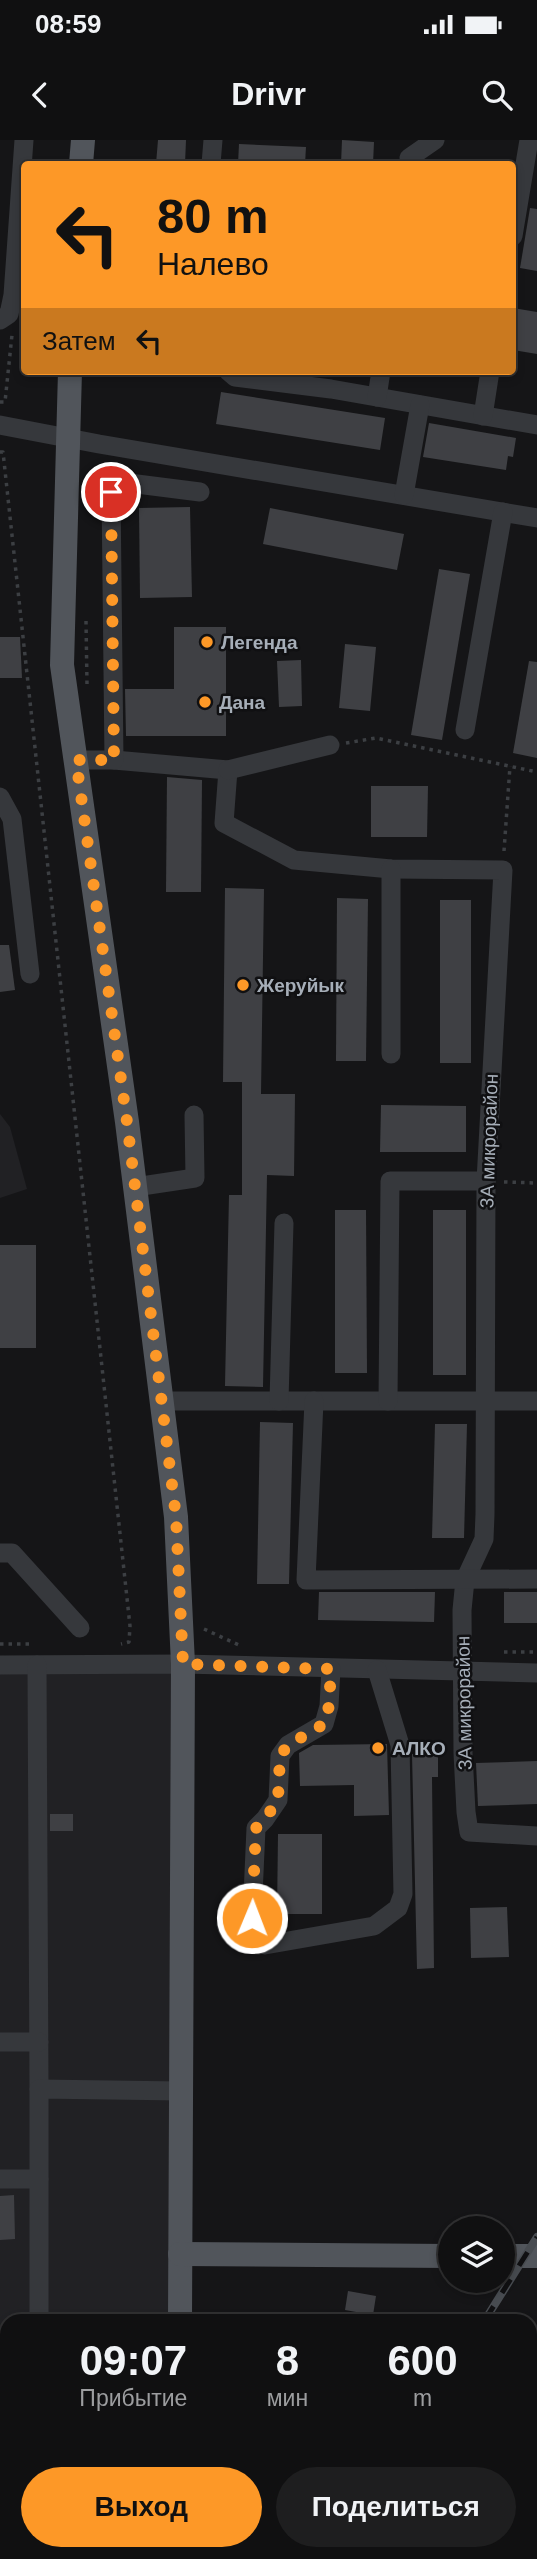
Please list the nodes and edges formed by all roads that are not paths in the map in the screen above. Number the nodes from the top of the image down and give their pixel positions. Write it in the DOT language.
graph roads {
  1 [pos="24,140"];
  2 [pos="83,140"];
  3 [pos="213,140"];
  4 [pos="435,140"];
  5 [pos="529,140"];
  6 [pos="408,154"];
  7 [pos="23,161"];
  8 [pos="81,161"];
  9 [pos="211,161"];
  10 [pos="21,182"];
  11 [pos="528,198"];
  12 [pos="516,228"];
  13 [pos="0,320"];
  14 [pos="71,375"];
  15 [pos="233,375"];
  16 [pos="380,375"];
  17 [pos="489,375"];
  18 [pos="377,397"];
  19 [pos="420,405"];
  20 [pos="483,416"];
  21 [pos="0,425"];
  22 [pos="537,425"];
  23 [pos="67,437"];
  24 [pos="200,492"];
  25 [pos="404,495"];
  26 [pos="503,512"];
  27 [pos="537,518"];
  28 [pos="465,730"];
  29 [pos="330,745"];
  30 [pos="76,760"];
  31 [pos="114,760"];
  32 [pos="228,770"];
  33 [pos="0,797"];
  34 [pos="391,869"];
  35 [pos="30,974"];
  36 [pos="391,1054"];
  37 [pos="194,1115"];
  38 [pos="486,1181"];
  39 [pos="135,1187"];
  40 [pos="284,1223"];
  41 [pos="161,1401"];
  42 [pos="279,1401"];
  43 [pos="314,1401"];
  44 [pos="388,1401"];
  45 [pos="486,1401"];
  46 [pos="537,1401"];
  47 [pos="0,1553"];
  48 [pos="537,1579"];
  49 [pos="465,1580"];
  50 [pos="80,1628"];
  51 [pos="183,1664"];
  52 [pos="0,1665"];
  53 [pos="37,1665"];
  54 [pos="331,1669"];
  55 [pos="377,1670"];
  56 [pos="464,1672"];
  57 [pos="537,1673"];
  58 [pos="537,1836"];
  59 [pos="252,1918"];
  60 [pos="265,1945"];
  61 [pos="0,2042"];
  62 [pos="38,2042"];
  63 [pos="38,2089"];
  64 [pos="181,2091"];
  65 [pos="0,2179"];
  66 [pos="39,2179"];
  67 [pos="180,2255"];
  68 [pos="438,2256"];
  69 [pos="515,2256"];
  70 [pos="537,2256"];
  71 [pos="39,2314"];
  72 [pos="180,2314"];
  1 -- 7 [label="street"];
  2 -- 8 [label="main road"];
  3 -- 9 [label="street"];
  4 -- 6 [label="street"];
  5 -- 11 [label="street"];
  10 -- 13 [label="street"];
  11 -- 12 [label="street"];
  14 -- 23 [label="main road"];
  15 -- 18 [label="street"];
  16 -- 18 [label="street"];
  17 -- 20 [label="street"];
  18 -- 19 [label="street"];
  19 -- 20 [label="street"];
  19 -- 25 [label="street"];
  20 -- 22 [label="street"];
  21 -- 23 [label="street"];
  23 -- 25 [label="street"];
  23 -- 30 [label="main road"];
  24 -- 31 [label="street"];
  25 -- 26 [label="street"];
  26 -- 27 [label="street"];
  26 -- 28 [label="street"];
  29 -- 32 [label="street"];
  30 -- 31 [label="street"];
  30 -- 39 [label="main road"];
  31 -- 32 [label="street"];
  32 -- 34 [label="street"];
  33 -- 35 [label="street"];
  34 -- 36 [label="street"];
  34 -- 38 [label="street, 3А микрорайон"];
  37 -- 39 [label="street"];
  38 -- 44 [label="street"];
  38 -- 45 [label="street, 3А микрорайон"];
  39 -- 41 [label="main road"];
  40 -- 42 [label="street"];
  41 -- 42 [label="street"];
  41 -- 51 [label="main road"];
  42 -- 43 [label="street"];
  43 -- 44 [label="street"];
  43 -- 49 [label="street"];
  44 -- 45 [label="street"];
  45 -- 46 [label="street"];
  45 -- 49 [label="street, 3А микрорайон"];
  47 -- 50 [label="street"];
  48 -- 49 [label="street"];
  49 -- 56 [label="street, 3А микрорайон"];
  51 -- 53 [label="street"];
  51 -- 54 [label="street"];
  51 -- 64 [label="main road"];
  52 -- 53 [label="street"];
  53 -- 62 [label="street"];
  54 -- 55 [label="street"];
  54 -- 59 [label="street"];
  55 -- 56 [label="street"];
  55 -- 60 [label="street"];
  56 -- 57 [label="street"];
  56 -- 58 [label="street, 3А микрорайон"];
  61 -- 62 [label="street"];
  62 -- 63 [label="street"];
  63 -- 64 [label="street"];
  63 -- 66 [label="street"];
  64 -- 67 [label="main road"];
  65 -- 66 [label="street"];
  66 -- 71 [label="street"];
  67 -- 68 [label="main road"];
  67 -- 72 [label="main road"];
  69 -- 70 [label="main road"];
}
